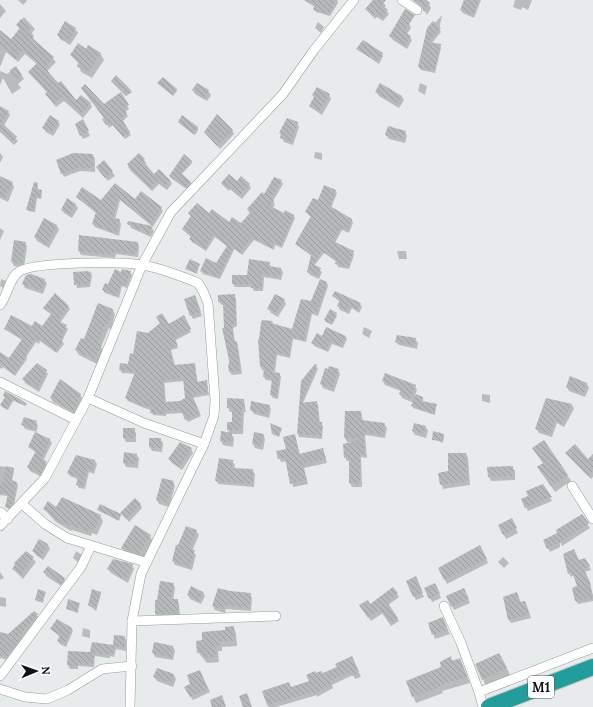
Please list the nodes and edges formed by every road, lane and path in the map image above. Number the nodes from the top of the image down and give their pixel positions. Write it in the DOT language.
graph roads {
  1 [pos="354,0"];
  2 [pos="402,0"];
  3 [pos="417,10"];
  4 [pos="142,265"];
  5 [pos="0,305"];
  6 [pos="0,382"];
  7 [pos="88,398"];
  8 [pos="76,420"];
  9 [pos="204,444"];
  10 [pos="572,486"];
  11 [pos="22,504"];
  12 [pos="0,512"];
  13 [pos="8,519"];
  14 [pos="593,519"];
  15 [pos="0,526"];
  16 [pos="91,546"];
  17 [pos="145,562"];
  18 [pos="444,606"];
  19 [pos="276,616"];
  20 [pos="132,621"];
  21 [pos="593,648"];
  22 [pos="132,666"];
  23 [pos="593,666"];
  24 [pos="0,676"];
  25 [pos="0,689"];
  26 [pos="479,692"];
  27 [pos="130,707"];
  28 [pos="482,707"];
  29 [pos="488,707"];
  1 -- 4 [label="street"];
  2 -- 3 [label="street"];
  4 -- 5 [label="street"];
  4 -- 7 [label="street"];
  4 -- 9 [label="street"];
  6 -- 8 [label="street"];
  7 -- 8 [label="street"];
  7 -- 9 [label="street"];
  8 -- 11 [label="street"];
  9 -- 17 [label="street"];
  10 -- 14 [label="street"];
  11 -- 13 [label="street"];
  11 -- 16 [label="street"];
  12 -- 13 [label="street"];
  13 -- 15 [label="street"];
  16 -- 17 [label="street"];
  16 -- 24 [label="street"];
  17 -- 20 [label="street"];
  18 -- 26 [label="street"];
  19 -- 20 [label="street"];
  20 -- 22 [label="street"];
  21 -- 26 [label="street"];
  22 -- 25 [label="street"];
  22 -- 27 [label="street"];
  23 -- 29 [label="highway, M1"];
  26 -- 28 [label="street"];
}
